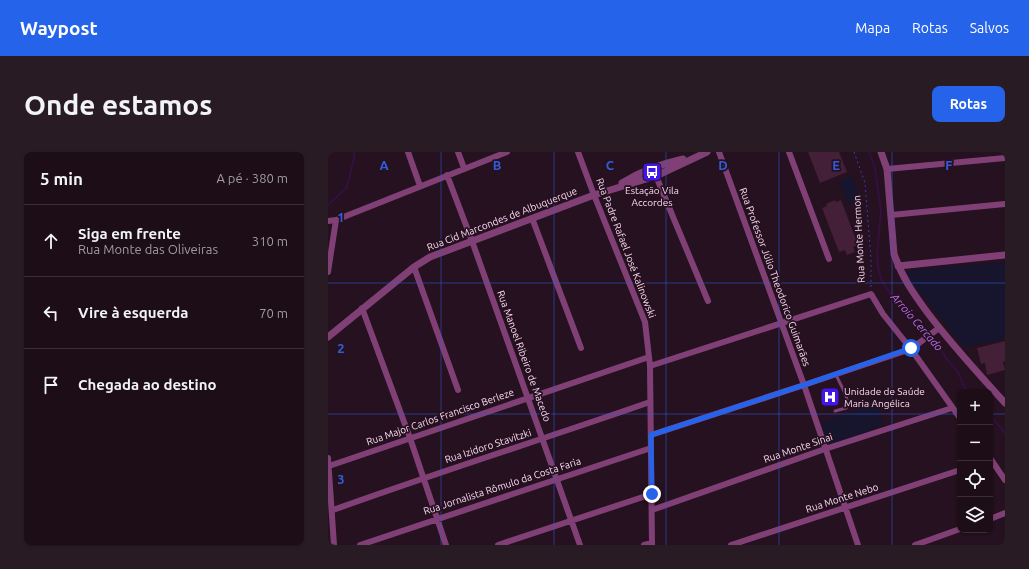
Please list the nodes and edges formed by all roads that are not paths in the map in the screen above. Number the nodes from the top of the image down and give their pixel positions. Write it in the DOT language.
graph roads {
  1 [pos="408,152"];
  2 [pos="458,152"];
  3 [pos="507,152"];
  4 [pos="578,152"];
  5 [pos="707,152"];
  6 [pos="719,152"];
  7 [pos="789,152"];
  8 [pos="881,152"];
  9 [pos="698,155"];
  10 [pos="1005,158"];
  11 [pos="464,168"];
  12 [pos="887,169"];
  13 [pos="447,175"];
  14 [pos="656,176"];
  15 [pos="420,186"];
  16 [pos="613,188"];
  17 [pos="594,195"];
  18 [pos="1005,204"];
  19 [pos="891,215"];
  20 [pos="532,218"];
  21 [pos="332,221"];
  22 [pos="472,241"];
  23 [pos="1005,255"];
  24 [pos="829,259"];
  25 [pos="898,266"];
  26 [pos="414,267"];
  27 [pos="328,272"];
  28 [pos="708,301"];
  29 [pos="362,308"];
  30 [pos="782,322"];
  31 [pos="936,330"];
  32 [pos="328,337"];
  33 [pos="580,348"];
  34 [pos="911,348"];
  35 [pos="649,357"];
  36 [pos="650,366"];
  37 [pos="836,374"];
  38 [pos="804,385"];
  39 [pos="458,390"];
  40 [pos="528,398"];
  41 [pos="650,402"];
  42 [pos="1005,403"];
  43 [pos="952,408"];
  44 [pos="836,411"];
  45 [pos="957,414"];
  46 [pos="651,435"];
  47 [pos="410,438"];
  48 [pos="542,439"];
  49 [pos="651,448"];
  50 [pos="826,449"];
  51 [pos="328,458"];
  52 [pos="991,461"];
  53 [pos="329,466"];
  54 [pos="957,471"];
  55 [pos="423,478"];
  56 [pos="556,479"];
  57 [pos="1005,480"];
  58 [pos="652,494"];
  59 [pos="845,508"];
  60 [pos="333,510"];
  61 [pos="652,510"];
  62 [pos="1005,513"];
  63 [pos="437,518"];
  64 [pos="993,518"];
  65 [pos="571,520"];
  66 [pos="957,530"];
  67 [pos="652,544"];
  68 [pos="334,545"];
  69 [pos="360,545"];
  70 [pos="446,545"];
  71 [pos="498,545"];
  72 [pos="580,545"];
  73 [pos="644,545"];
  74 [pos="731,545"];
  75 [pos="858,545"];
  76 [pos="915,545"];
  1 -- 15 [label="street"];
  2 -- 11 [label="street"];
  3 -- 11 [label="street"];
  4 -- 17 [label="street, Rua Padre Rafael José Kalinowski"];
  5 -- 9 [label="street, Rua Cid Marcondes de Albuquerque"];
  6 -- 30 [label="street, Rua Professor Júlio Theodorico Guimarães"];
  7 -- 24 [label="street"];
  8 -- 12 [label="street"];
  9 -- 14 [label="street, Rua Cid Marcondes de Albuquerque"];
  9 -- 16 [label="street, Rua Cid Marcondes de Albuquerque"];
  10 -- 12 [label="street"];
  11 -- 13 [label="street"];
  12 -- 19 [label="street"];
  13 -- 15 [label="street"];
  13 -- 22 [label="street, Rua Manoel Ribeiro de Macedo"];
  14 -- 16 [label="street, Rua Cid Marcondes de Albuquerque"];
  14 -- 28 [label="street"];
  15 -- 21 [label="street"];
  16 -- 17 [label="street, Rua Cid Marcondes de Albuquerque"];
  17 -- 20 [label="street, Rua Cid Marcondes de Albuquerque"];
  17 -- 35 [label="street, Rua Padre Rafael José Kalinowski"];
  18 -- 19 [label="street"];
  19 -- 25 [label="street"];
  20 -- 22 [label="street, Rua Cid Marcondes de Albuquerque"];
  20 -- 33 [label="street"];
  21 -- 27 [label="street"];
  22 -- 26 [label="street, Rua Cid Marcondes de Albuquerque"];
  22 -- 40 [label="street, Rua Manoel Ribeiro de Macedo"];
  23 -- 25 [label="street"];
  25 -- 31 [label="street"];
  26 -- 29 [label="street, Rua Cid Marcondes de Albuquerque"];
  26 -- 39 [label="street"];
  29 -- 32 [label="street, Rua Cid Marcondes de Albuquerque"];
  29 -- 47 [label="street"];
  30 -- 34 [label="street, Rua Monte Hermon"];
  30 -- 36 [label="street"];
  30 -- 38 [label="street, Rua Professor Júlio Theodorico Guimarães"];
  31 -- 34 [label="street"];
  31 -- 42 [label="street"];
  34 -- 37 [label="street"];
  34 -- 43 [label="street, Rua Monte Hermon"];
  35 -- 36 [label="street, Rua Padre Rafael José Kalinowski"];
  35 -- 40 [label="street, Rua Major Carlos Francisco Berleze"];
  36 -- 41 [label="street, Rua Padre Rafael José Kalinowski"];
  37 -- 38 [label="street"];
  37 -- 44 [label="lane"];
  38 -- 46 [label="street"];
  38 -- 50 [label="street, Rua Professor Júlio Theodorico Guimarães"];
  40 -- 47 [label="street, Rua Major Carlos Francisco Berleze"];
  40 -- 48 [label="street, Rua Manoel Ribeiro de Macedo"];
  41 -- 46 [label="street, Rua Padre Rafael José Kalinowski"];
  41 -- 48 [label="street, Rua Izidoro Stavitzki"];
  43 -- 45 [label="street, Rua Monte Hermon"];
  43 -- 50 [label="street, Rua Monte Sinai"];
  46 -- 49 [label="street, Rua Padre Rafael José Kalinowski"];
  47 -- 53 [label="street, Rua Major Carlos Francisco Berleze"];
  47 -- 55 [label="street"];
  48 -- 55 [label="street, Rua Izidoro Stavitzki"];
  48 -- 56 [label="street, Rua Manoel Ribeiro de Macedo"];
  49 -- 56 [label="street, Rua Jornalista Rômulo da Costa Faria"];
  49 -- 58 [label="street, Rua Padre Rafael José Kalinowski"];
  50 -- 59 [label="street, Rua Professor Júlio Theodorico Guimarães"];
  50 -- 61 [label="street, Rua Monte Sinai"];
  51 -- 53 [label="street"];
  52 -- 57 [label="street"];
  53 -- 60 [label="street"];
  54 -- 59 [label="street, Rua Monte Nebo"];
  55 -- 60 [label="street, Rua Izidoro Stavitzki"];
  55 -- 63 [label="street"];
  56 -- 63 [label="street, Rua Jornalista Rômulo da Costa Faria"];
  56 -- 65 [label="street, Rua Manoel Ribeiro de Macedo"];
  58 -- 61 [label="street, Rua Padre Rafael José Kalinowski"];
  58 -- 65 [label="street"];
  59 -- 74 [label="street, Rua Monte Nebo"];
  59 -- 75 [label="street, Rua Professor Júlio Theodorico Guimarães"];
  60 -- 68 [label="street"];
  61 -- 67 [label="street, Rua Padre Rafael José Kalinowski"];
  62 -- 64 [label="street"];
  63 -- 69 [label="street, Rua Jornalista Rômulo da Costa Faria"];
  63 -- 70 [label="street"];
  65 -- 71 [label="street"];
  65 -- 72 [label="street, Rua Manoel Ribeiro de Macedo"];
  66 -- 76 [label="street"];
  67 -- 73 [label="street"];
}
